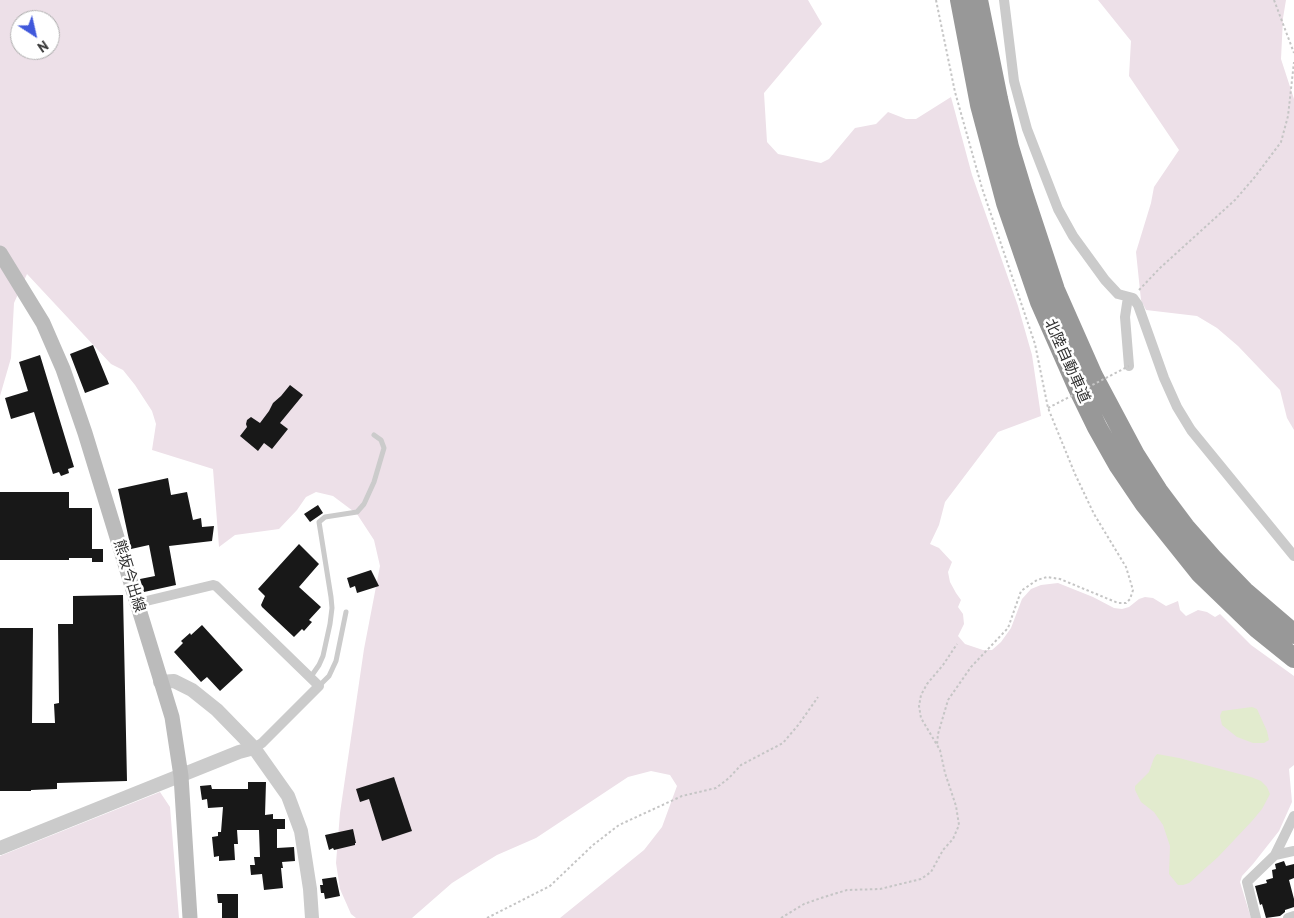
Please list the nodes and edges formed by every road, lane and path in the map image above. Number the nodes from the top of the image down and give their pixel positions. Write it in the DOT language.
graph roads {
  1 [pos="936,0"];
  2 [pos="960,0"];
  3 [pos="978,0"];
  4 [pos="1004,0"];
  5 [pos="1274,0"];
  6 [pos="1294,53"];
  7 [pos="1294,62"];
  8 [pos="0,253"];
  9 [pos="1131,297"];
  10 [pos="1128,366"];
  11 [pos="1048,408"];
  12 [pos="374,435"];
  13 [pos="1294,556"];
  14 [pos="138,603"];
  15 [pos="346,612"];
  16 [pos="1294,634"];
  17 [pos="957,644"];
  18 [pos="1294,658"];
  19 [pos="310,678"];
  20 [pos="160,682"];
  21 [pos="319,686"];
  22 [pos="818,697"];
  23 [pos="937,745"];
  24 [pos="254,748"];
  25 [pos="181,776"];
  26 [pos="1294,816"];
  27 [pos="0,848"];
  28 [pos="1294,851"];
  29 [pos="1275,855"];
  30 [pos="1294,916"];
  31 [pos="190,918"];
  32 [pos="312,918"];
  33 [pos="487,918"];
  34 [pos="781,918"];
  35 [pos="1256,918"];
  36 [pos="1288,918"];
  1 -- 11 [label="path"];
  2 -- 18 [label="highway, 北陸自動車道"];
  3 -- 16 [label="highway, 北陸自動車道"];
  4 -- 9 [label="street"];
  5 -- 6 [label="path"];
  7 -- 9 [label="path"];
  8 -- 14 [label="main road, 熊坂今出線"];
  9 -- 10 [label="street"];
  9 -- 13 [label="street"];
  10 -- 11 [label="path, bridge"];
  11 -- 23 [label="path"];
  12 -- 19 [label="lane"];
  14 -- 19 [label="street"];
  14 -- 20 [label="main road, 熊坂今出線"];
  15 -- 21 [label="lane"];
  17 -- 23 [label="path"];
  19 -- 21 [label="street"];
  20 -- 24 [label="street"];
  20 -- 25 [label="main road, 熊坂今出線"];
  21 -- 24 [label="street"];
  22 -- 33 [label="path"];
  23 -- 34 [label="path"];
  24 -- 25 [label="street"];
  24 -- 32 [label="street"];
  25 -- 27 [label="street"];
  25 -- 31 [label="main road, 熊坂今出線"];
  26 -- 29 [label="street"];
  28 -- 29 [label="street"];
  29 -- 35 [label="street"];
  30 -- 36 [label="street"];
}
